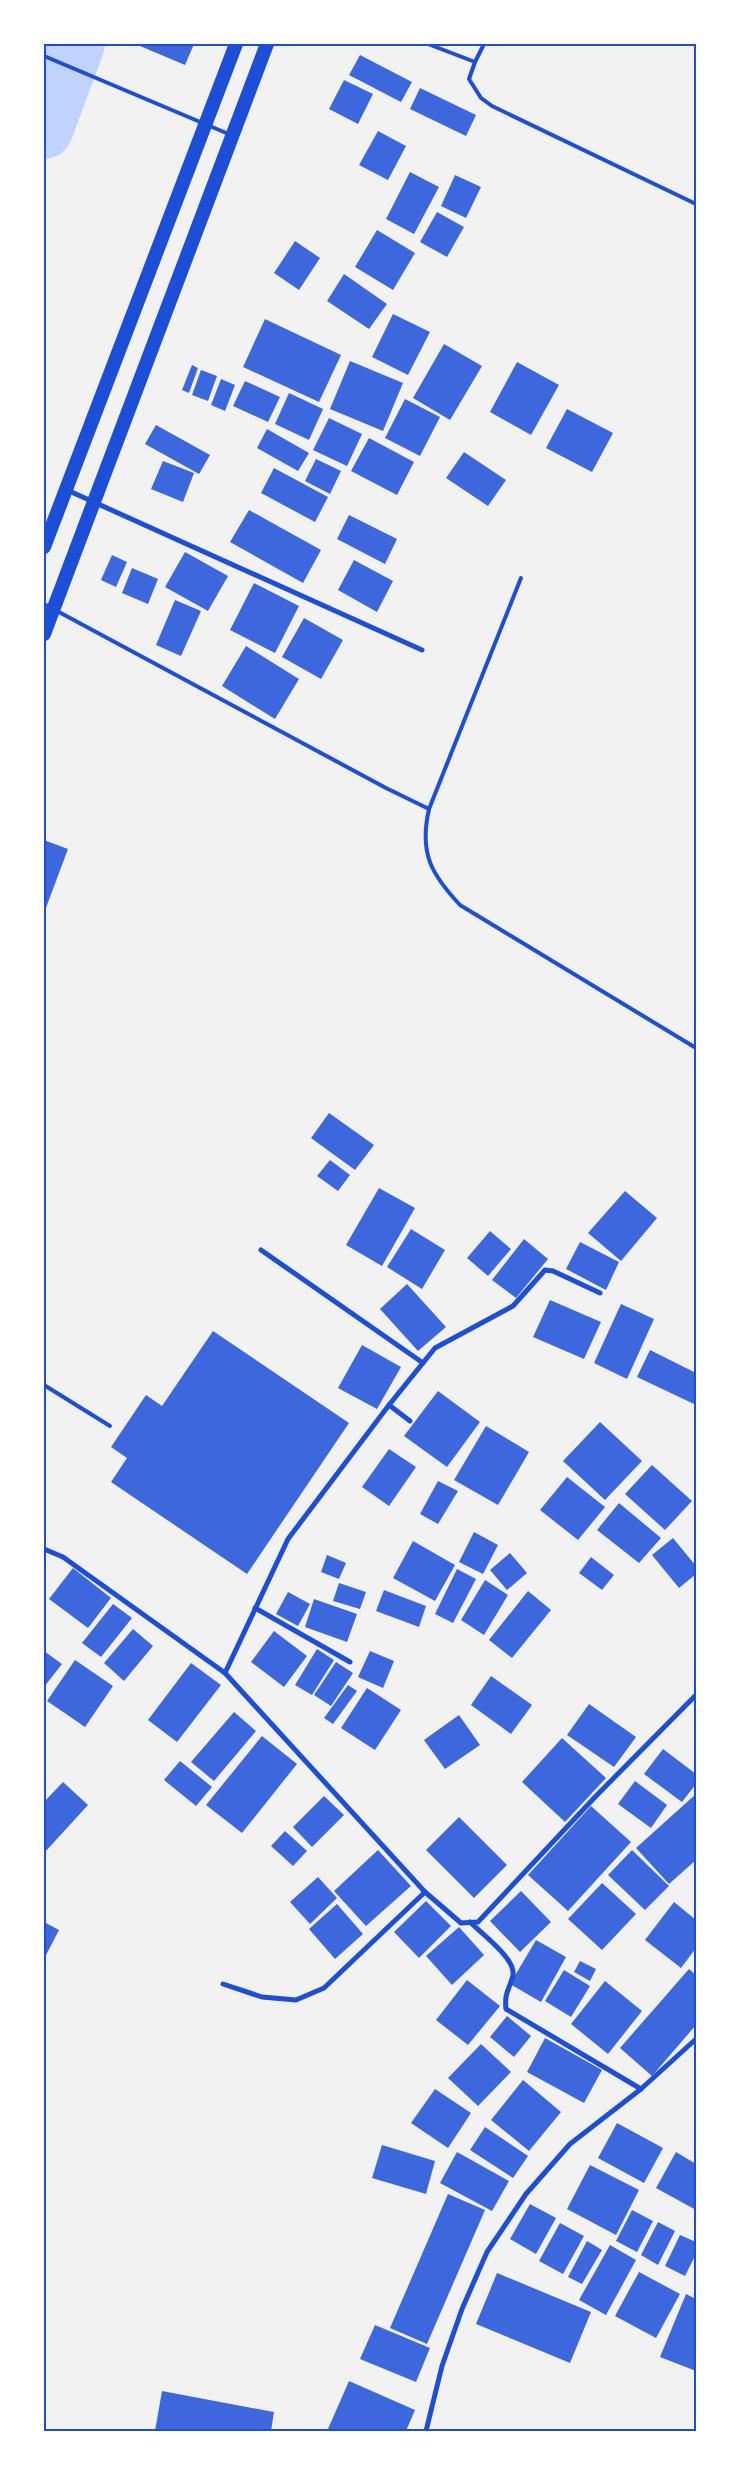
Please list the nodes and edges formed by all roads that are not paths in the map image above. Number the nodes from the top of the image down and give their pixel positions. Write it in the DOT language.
graph roads {
  1 [pos="236,44"];
  2 [pos="267,44"];
  3 [pos="428,44"];
  4 [pos="484,44"];
  5 [pos="44,56"];
  6 [pos="475,62"];
  7 [pos="204,124"];
  8 [pos="231,135"];
  9 [pos="696,204"];
  10 [pos="66,490"];
  11 [pos="95,504"];
  12 [pos="44,547"];
  13 [pos="521,578"];
  14 [pos="49,607"];
  15 [pos="44,634"];
  16 [pos="422,650"];
  17 [pos="428,809"];
  18 [pos="696,1048"];
  19 [pos="261,1250"];
  20 [pos="600,1292"];
  21 [pos="423,1363"];
  22 [pos="44,1385"];
  23 [pos="389,1405"];
  24 [pos="410,1421"];
  25 [pos="110,1426"];
  26 [pos="44,1549"];
  27 [pos="255,1608"];
  28 [pos="350,1662"];
  29 [pos="225,1672"];
  30 [pos="696,1695"];
  31 [pos="425,1892"];
  32 [pos="470,1922"];
  33 [pos="223,1984"];
  34 [pos="696,2039"];
  35 [pos="641,2089"];
  36 [pos="426,2431"];
  1 -- 7 [label="highway"];
  2 -- 8 [label="highway"];
  3 -- 6 [label="lane"];
  4 -- 6 [label="lane"];
  5 -- 7 [label="lane"];
  6 -- 9 [label="lane"];
  7 -- 8 [label="lane"];
  7 -- 10 [label="highway"];
  8 -- 11 [label="highway"];
  10 -- 11 [label="street"];
  10 -- 12 [label="highway"];
  11 -- 14 [label="highway"];
  11 -- 16 [label="street"];
  13 -- 17 [label="lane"];
  14 -- 15 [label="highway"];
  14 -- 17 [label="lane"];
  17 -- 18 [label="lane"];
  19 -- 21 [label="street"];
  20 -- 21 [label="street"];
  21 -- 23 [label="street"];
  22 -- 25 [label="lane"];
  23 -- 24 [label="street"];
  23 -- 27 [label="street"];
  26 -- 29 [label="street"];
  27 -- 28 [label="street"];
  27 -- 29 [label="street"];
  29 -- 31 [label="street"];
  30 -- 32 [label="street"];
  31 -- 32 [label="street"];
  31 -- 33 [label="street"];
  32 -- 35 [label="street"];
  34 -- 35 [label="street"];
  35 -- 36 [label="street"];
}
